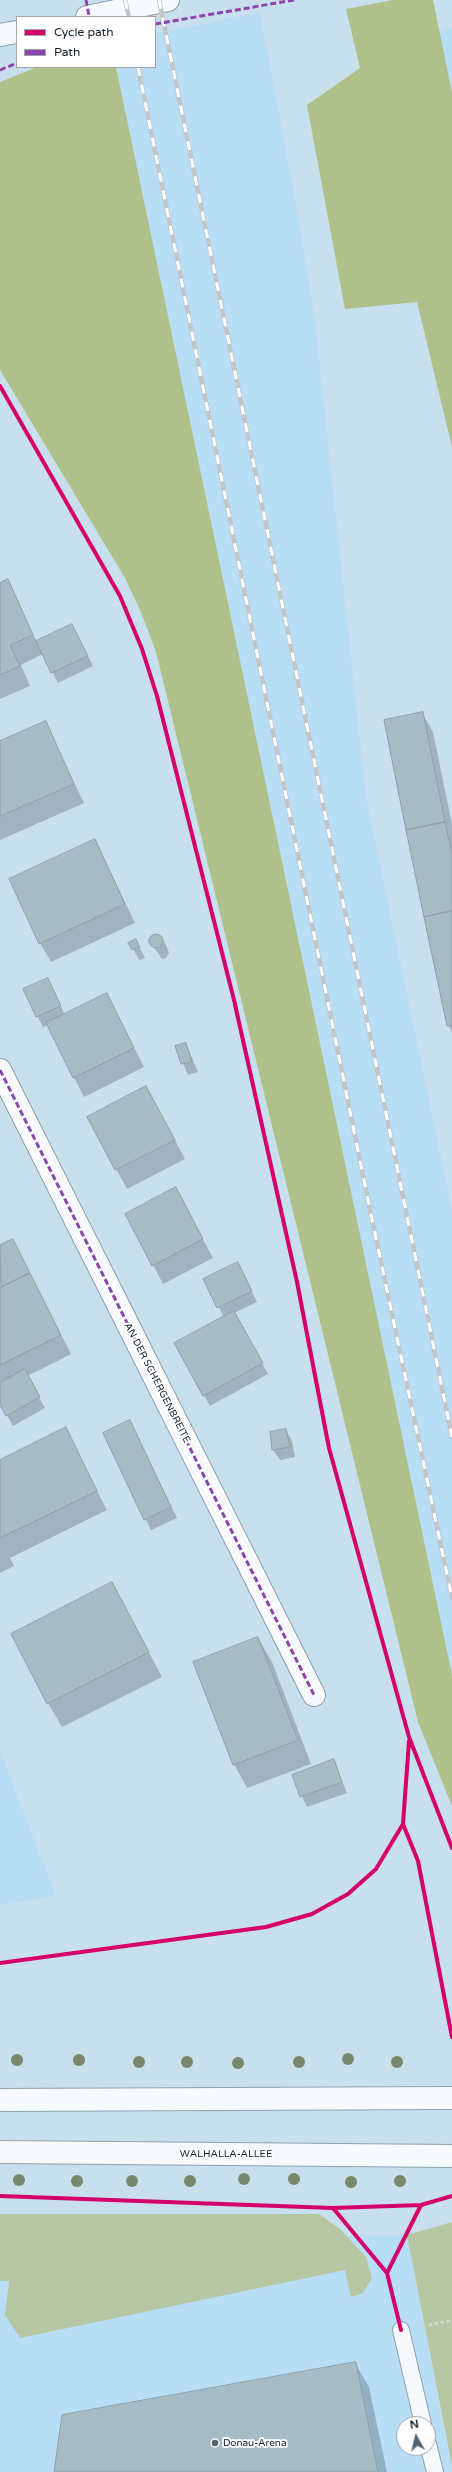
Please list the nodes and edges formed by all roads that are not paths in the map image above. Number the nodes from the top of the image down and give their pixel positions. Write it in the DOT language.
graph roads {
  1 [pos="168,0"];
  2 [pos="92,16"];
  3 [pos="16,32"];
  4 [pos="0,35"];
  5 [pos="0,1070"];
  6 [pos="314,1696"];
  7 [pos="452,2098"];
  8 [pos="0,2100"];
  9 [pos="0,2152"];
  10 [pos="452,2156"];
  11 [pos="401,2330"];
  12 [pos="421,2416"];
  13 [pos="431,2456"];
  14 [pos="435,2472"];
  1 -- 2 [label="main road"];
  3 -- 4 [label="main road"];
  5 -- 6 [label="main road, AN DER SCHERGENBREITE"];
  7 -- 8 [label="main road"];
  9 -- 10 [label="main road, WALHALLA-ALLEE"];
  11 -- 12 [label="lane"];
  13 -- 14 [label="lane"];
}
